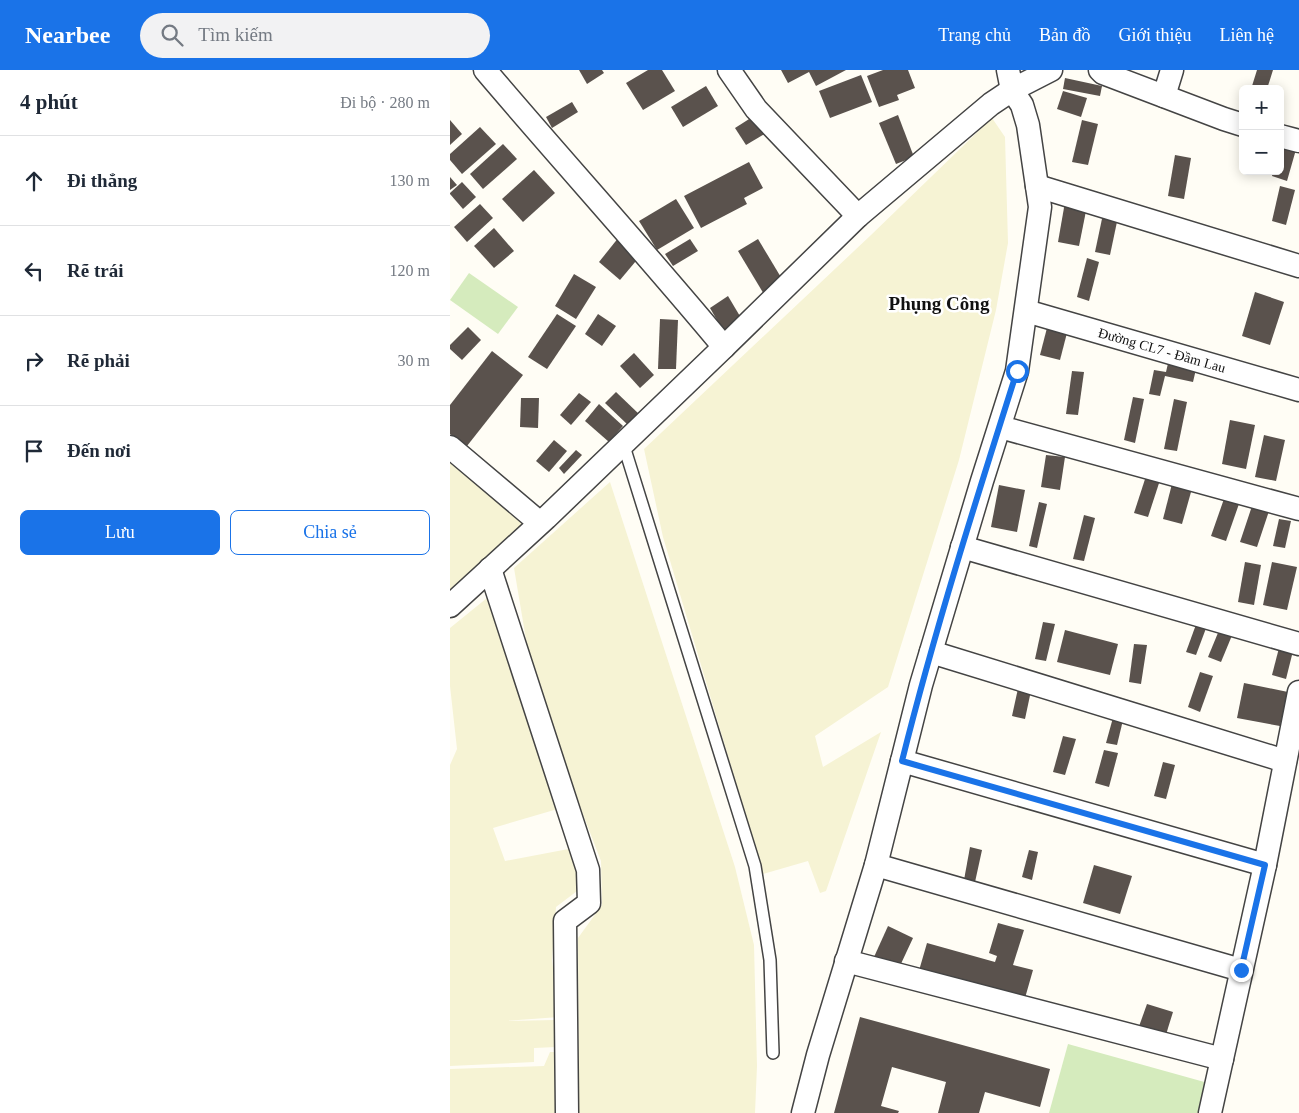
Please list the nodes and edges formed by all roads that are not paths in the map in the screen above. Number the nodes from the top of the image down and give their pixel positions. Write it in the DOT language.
graph roads {
  1 [pos="485,70"];
  2 [pos="729,70"];
  3 [pos="1051,70"];
  4 [pos="1100,70"];
  5 [pos="1172,70"];
  6 [pos="1010,80"];
  7 [pos="1164,96"];
  8 [pos="1239,123"];
  9 [pos="1284,137"];
  10 [pos="1299,141"];
  11 [pos="1037,186"];
  12 [pos="858,216"];
  13 [pos="1299,266"];
  14 [pos="1026,311"];
  15 [pos="724,347"];
  16 [pos="1299,390"];
  17 [pos="1000,427"];
  18 [pos="623,443"];
  19 [pos="450,447"];
  20 [pos="1299,509"];
  21 [pos="540,523"];
  22 [pos="962,547"];
  23 [pos="490,569"];
  24 [pos="450,606"];
  25 [pos="1299,644"];
  26 [pos="931,652"];
  27 [pos="1299,692"];
  28 [pos="902,761"];
  29 [pos="1285,761"];
  30 [pos="1265,865"];
  31 [pos="876,866"];
  32 [pos="846,961"];
  33 [pos="1241,970"];
  34 [pos="773,1053"];
  35 [pos="1222,1059"];
  36 [pos="567,1113"];
  37 [pos="803,1113"];
  38 [pos="1210,1113"];
  1 -- 15 [label="street"];
  2 -- 12 [label="street"];
  3 -- 6 [label="street"];
  4 -- 7 [label="street"];
  5 -- 7 [label="street"];
  6 -- 11 [label="street"];
  6 -- 12 [label="street"];
  7 -- 8 [label="street"];
  9 -- 10 [label="street"];
  11 -- 13 [label="street"];
  11 -- 14 [label="street"];
  12 -- 15 [label="street"];
  14 -- 16 [label="street, Đường CL7 - Đầm Lau"];
  14 -- 17 [label="street"];
  15 -- 18 [label="street"];
  17 -- 20 [label="street"];
  17 -- 22 [label="street"];
  18 -- 21 [label="street"];
  18 -- 34 [label="lane"];
  19 -- 21 [label="street"];
  21 -- 23 [label="street"];
  22 -- 25 [label="street"];
  22 -- 26 [label="street"];
  23 -- 24 [label="street"];
  23 -- 36 [label="street"];
  26 -- 28 [label="street"];
  26 -- 29 [label="street"];
  27 -- 29 [label="street"];
  28 -- 30 [label="street"];
  28 -- 31 [label="street"];
  29 -- 30 [label="street"];
  30 -- 33 [label="street"];
  31 -- 32 [label="street"];
  31 -- 33 [label="street"];
  32 -- 35 [label="street"];
  32 -- 37 [label="street"];
  33 -- 35 [label="street"];
  35 -- 38 [label="street"];
}
